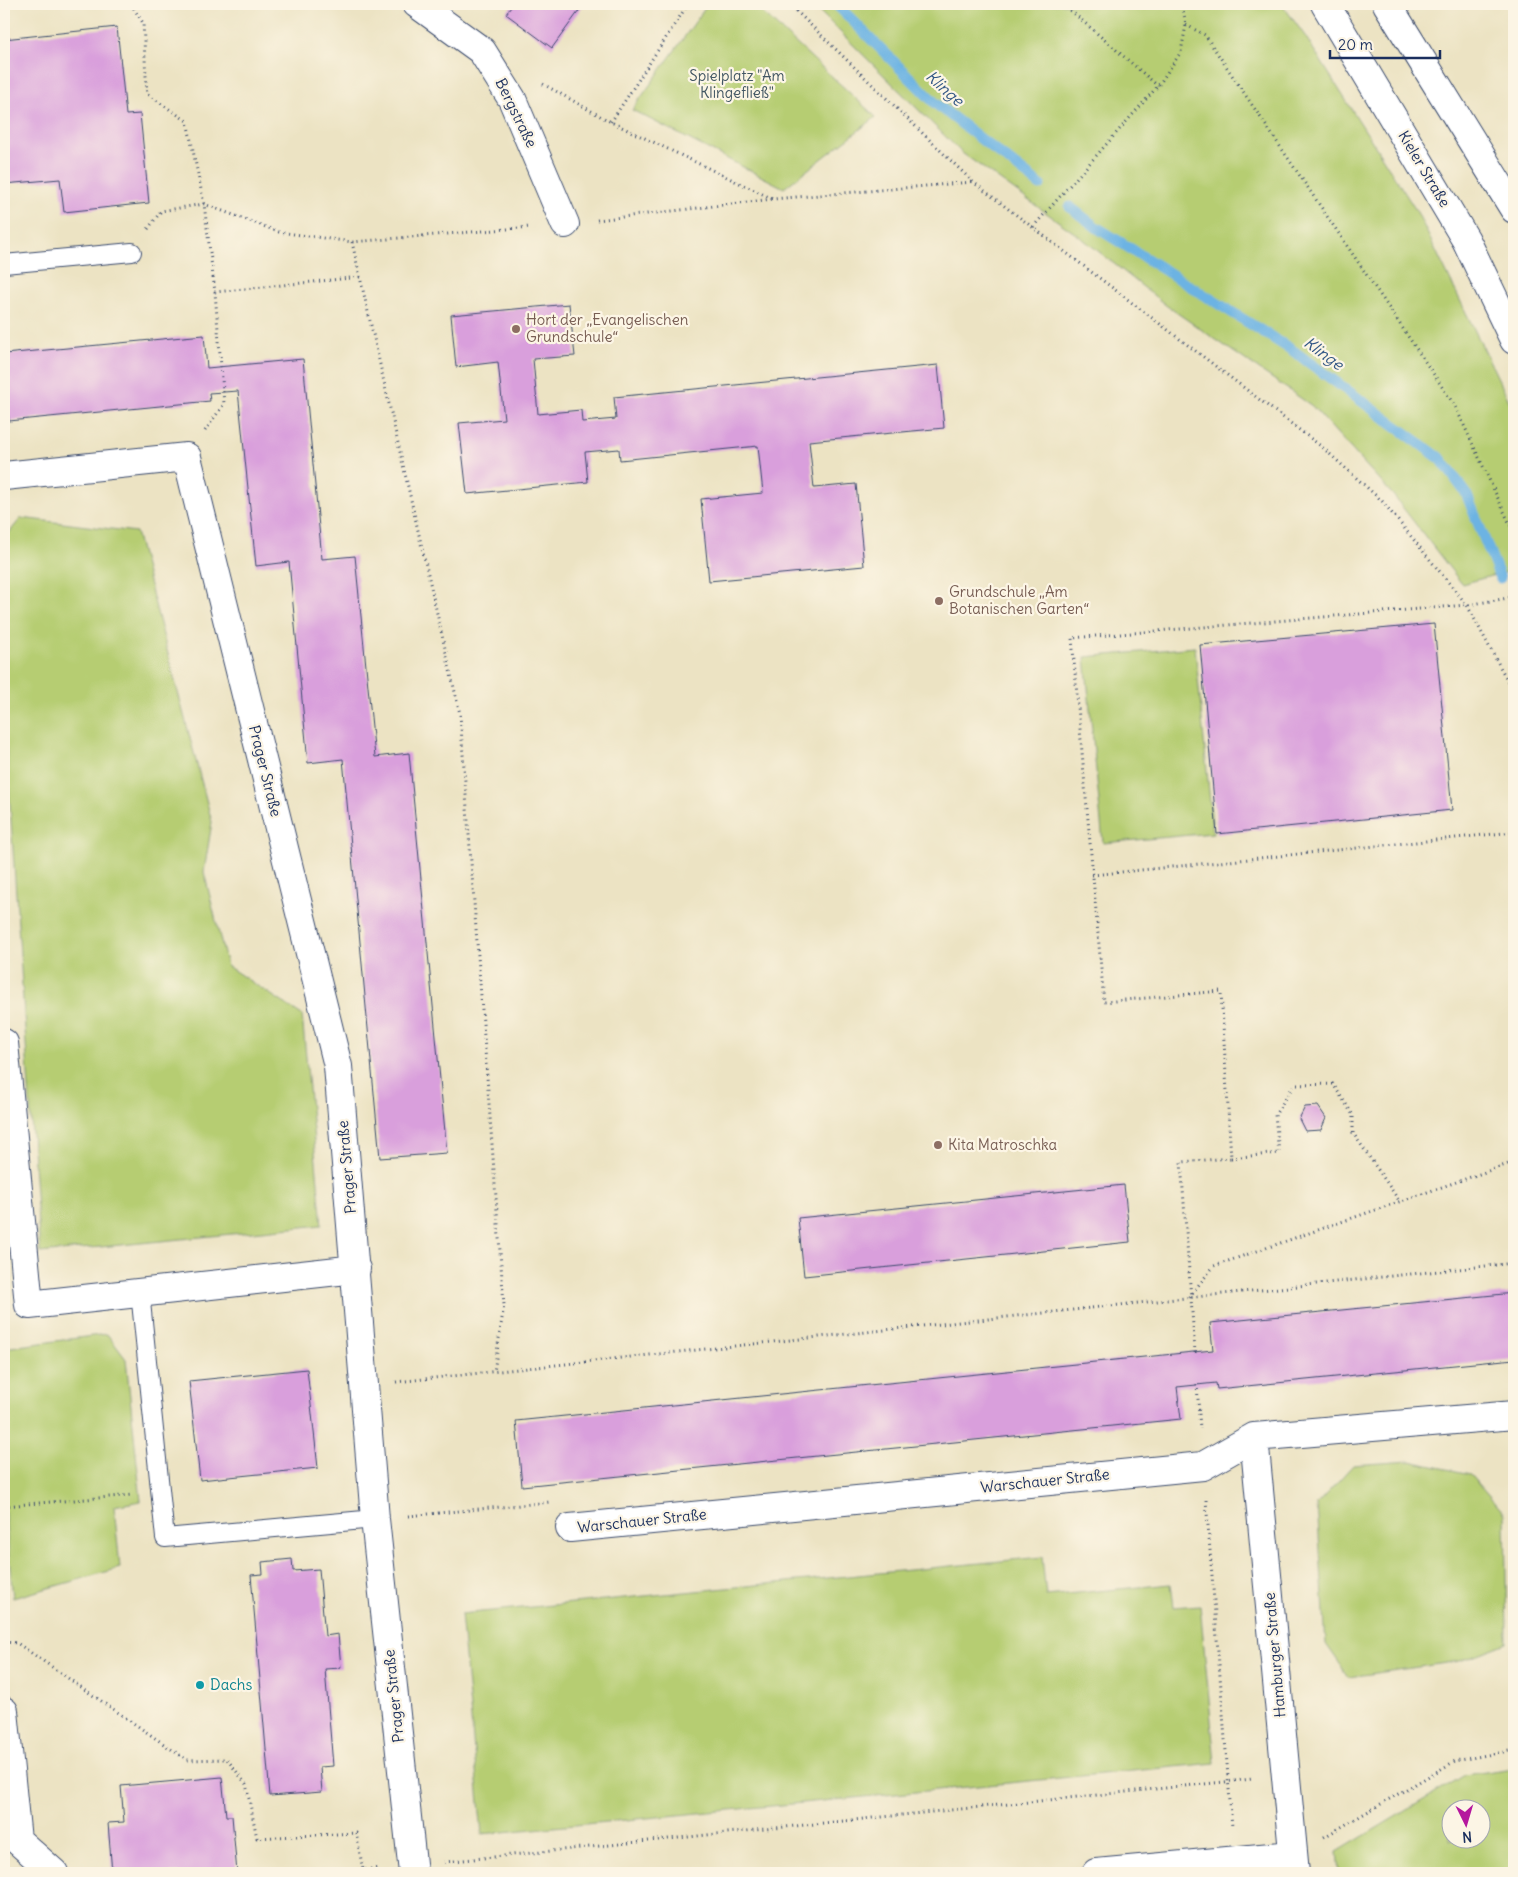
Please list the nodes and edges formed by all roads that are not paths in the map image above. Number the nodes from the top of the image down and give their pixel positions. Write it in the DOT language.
graph roads {
  1 [pos="417,4"];
  2 [pos="1324,4"];
  3 [pos="1387,4"];
  4 [pos="1514,209"];
  5 [pos="565,224"];
  6 [pos="132,252"];
  7 [pos="4,264"];
  8 [pos="1514,340"];
  9 [pos="4,476"];
  10 [pos="4,1043"];
  11 [pos="356,1269"];
  12 [pos="140,1292"];
  13 [pos="1514,1415"];
  14 [pos="1254,1437"];
  15 [pos="375,1519"];
  16 [pos="570,1528"];
  17 [pos="4,1711"];
  18 [pos="1294,1864"];
  19 [pos="413,1869"];
  20 [pos="54,1873"];
  21 [pos="1096,1873"];
  1 -- 5 [label="street, Bergstraße"];
  2 -- 8 [label="street, Kieler Straße"];
  3 -- 4 [label="street"];
  6 -- 7 [label="lane"];
  9 -- 11 [label="street, Prager Straße"];
  10 -- 12 [label="street"];
  11 -- 12 [label="street"];
  11 -- 15 [label="street, Prager Straße"];
  12 -- 15 [label="lane"];
  13 -- 14 [label="street, Warschauer Straße"];
  14 -- 16 [label="street, Warschauer Straße"];
  14 -- 18 [label="street, Hamburger Straße"];
  15 -- 19 [label="street, Prager Straße"];
  17 -- 20 [label="street"];
  18 -- 21 [label="street"];
}
